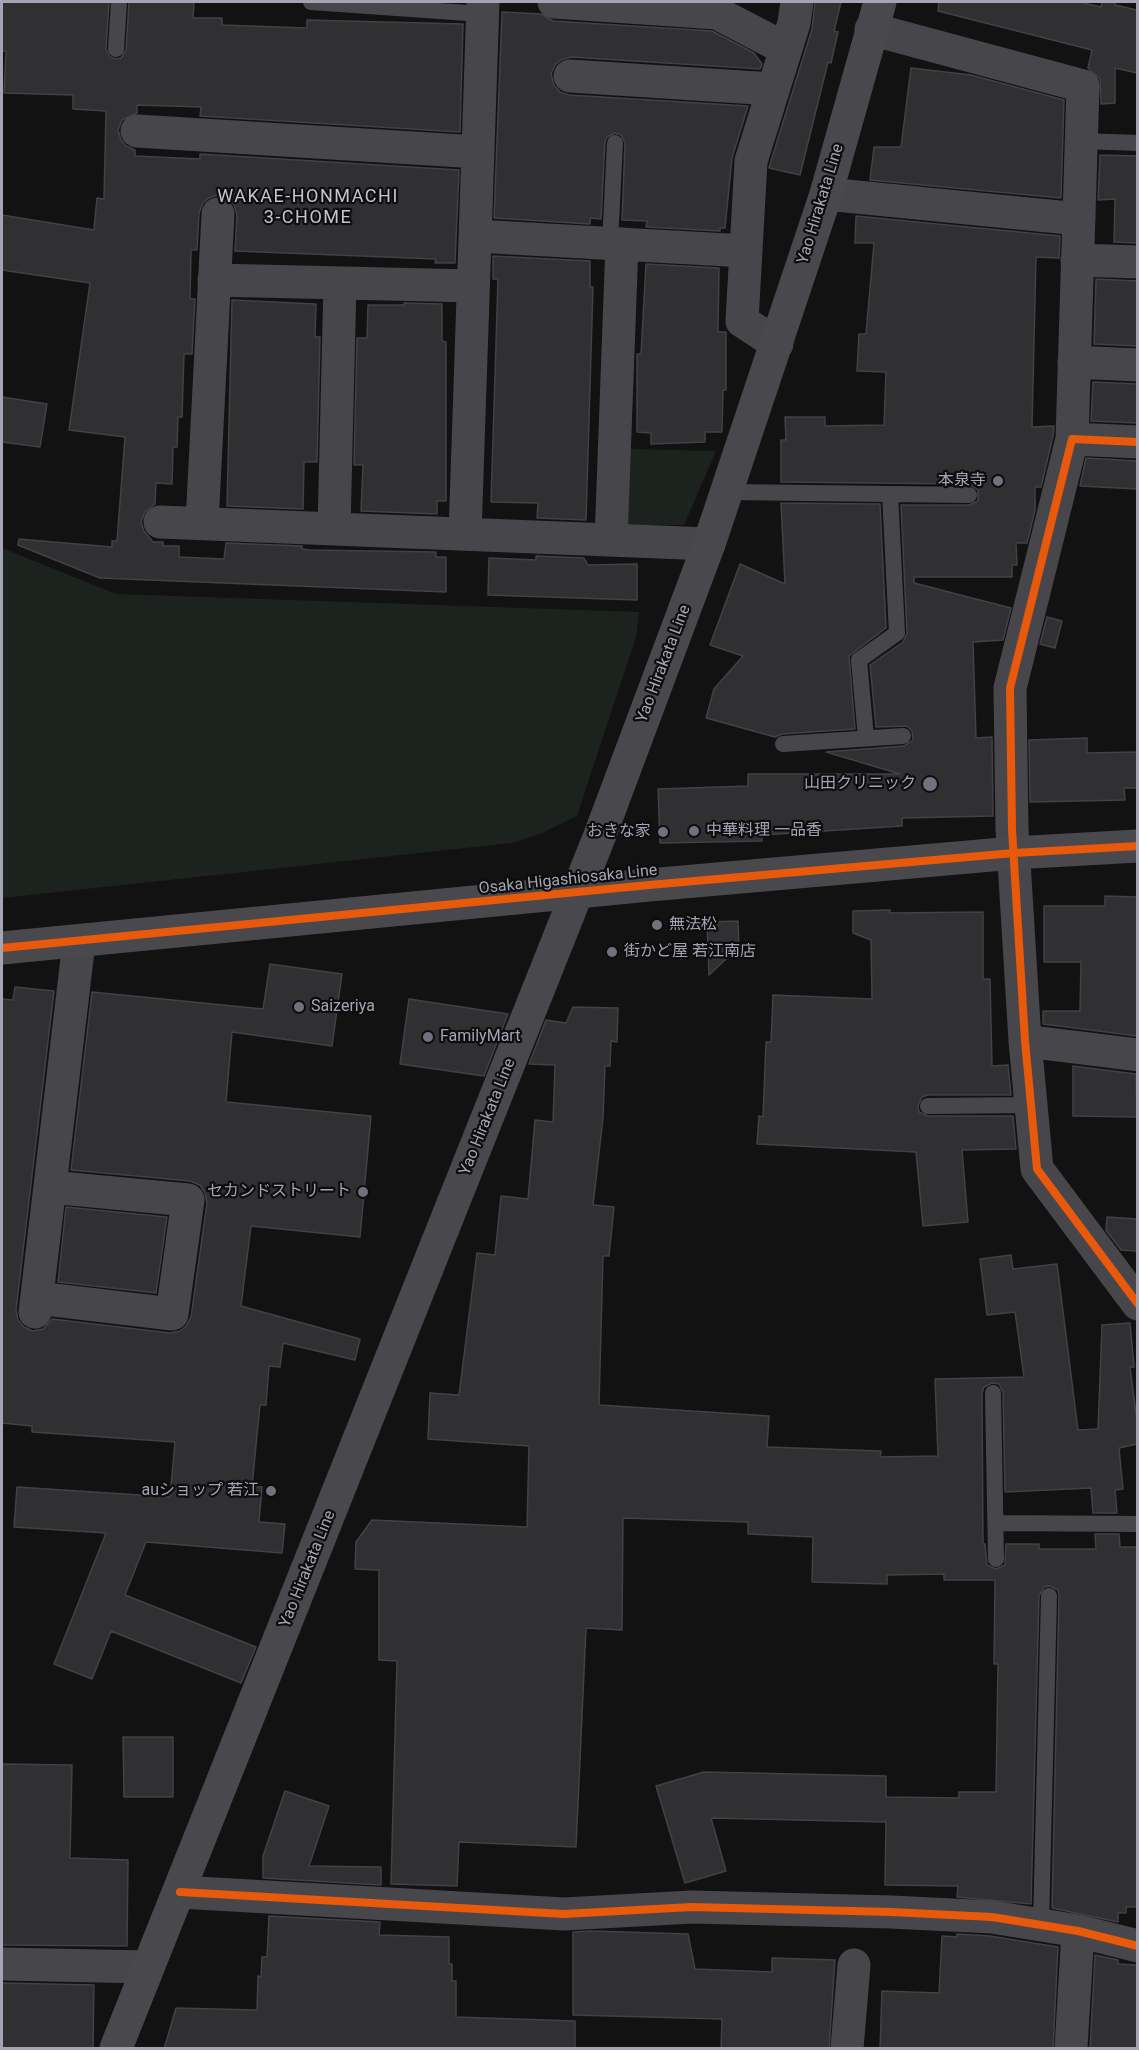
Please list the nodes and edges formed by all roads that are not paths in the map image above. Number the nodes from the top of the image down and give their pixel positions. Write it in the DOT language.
graph roads {
  1 [pos="119,2"];
  2 [pos="311,2"];
  3 [pos="554,2"];
  4 [pos="797,2"];
  5 [pos="393,4"];
  6 [pos="678,6"];
  7 [pos="482,8"];
  8 [pos="876,15"];
  9 [pos="116,49"];
  10 [pos="786,49"];
  11 [pos="570,76"];
  12 [pos="773,89"];
  13 [pos="137,131"];
  14 [pos="1081,141"];
  15 [pos="615,143"];
  16 [pos="1137,143"];
  17 [pos="478,152"];
  18 [pos="826,194"];
  19 [pos="218,214"];
  20 [pos="1078,219"];
  21 [pos="475,236"];
  22 [pos="616,244"];
  23 [pos="746,251"];
  24 [pos="1077,260"];
  25 [pos="1137,262"];
  26 [pos="214,280"];
  27 [pos="340,283"];
  28 [pos="473,286"];
  29 [pos="777,344"];
  30 [pos="1074,362"];
  31 [pos="1137,364"];
  32 [pos="1072,439"];
  33 [pos="1137,442"];
  34 [pos="727,492"];
  35 [pos="890,494"];
  36 [pos="969,495"];
  37 [pos="160,522"];
  38 [pos="202,523"];
  39 [pos="334,528"];
  40 [pos="465,534"];
  41 [pos="611,540"];
  42 [pos="709,544"];
  43 [pos="903,736"];
  44 [pos="866,738"];
  45 [pos="783,744"];
  46 [pos="1137,846"];
  47 [pos="1014,853"];
  48 [pos="574,893"];
  49 [pos="79,942"];
  50 [pos="2,948"];
  51 [pos="1024,1041"];
  52 [pos="1137,1055"];
  53 [pos="1031,1105"];
  54 [pos="928,1106"];
  55 [pos="50,1187"];
  56 [pos="1126,1274"];
  57 [pos="1137,1304"];
  58 [pos="993,1393"];
  59 [pos="996,1523"];
  60 [pos="1137,1524"];
  61 [pos="996,1559"];
  62 [pos="1049,1596"];
  63 [pos="180,1893"];
  64 [pos="1041,1925"];
  65 [pos="1078,1931"];
  66 [pos="1137,1946"];
  67 [pos="2,1964"];
  68 [pos="854,1965"];
  69 [pos="148,1967"];
  70 [pos="116,2049"];
  71 [pos="847,2049"];
  72 [pos="1071,2049"];
  1 -- 9 [label="lane"];
  2 -- 5 [label="lane"];
  3 -- 6 [label="street"];
  4 -- 10 [label="street"];
  5 -- 7 [label="lane"];
  6 -- 10 [label="street"];
  7 -- 17 [label="street"];
  8 -- 14 [label="street"];
  8 -- 18 [label="main road, Yao Hirakata Line"];
  10 -- 12 [label="street"];
  11 -- 12 [label="street"];
  12 -- 23 [label="street"];
  13 -- 17 [label="street"];
  14 -- 16 [label="lane"];
  14 -- 20 [label="street"];
  15 -- 22 [label="lane"];
  17 -- 21 [label="street"];
  18 -- 20 [label="street"];
  18 -- 29 [label="main road, Yao Hirakata Line"];
  19 -- 26 [label="street"];
  20 -- 24 [label="street"];
  21 -- 22 [label="street"];
  21 -- 28 [label="street"];
  22 -- 23 [label="street"];
  22 -- 41 [label="street"];
  23 -- 29 [label="street"];
  24 -- 25 [label="street"];
  24 -- 30 [label="street"];
  26 -- 27 [label="street"];
  26 -- 38 [label="street"];
  27 -- 28 [label="street"];
  27 -- 39 [label="street"];
  28 -- 40 [label="street"];
  29 -- 34 [label="main road, Yao Hirakata Line"];
  30 -- 31 [label="street"];
  30 -- 32 [label="street"];
  32 -- 33 [label="street"];
  32 -- 47 [label="street"];
  34 -- 35 [label="lane"];
  34 -- 42 [label="main road, Yao Hirakata Line"];
  35 -- 36 [label="lane"];
  35 -- 44 [label="lane"];
  37 -- 38 [label="street"];
  38 -- 39 [label="street"];
  39 -- 40 [label="street"];
  40 -- 41 [label="street"];
  41 -- 42 [label="street"];
  42 -- 48 [label="main road, Yao Hirakata Line"];
  43 -- 44 [label="lane"];
  44 -- 45 [label="lane"];
  46 -- 47 [label="main road, Osaka Higashiosaka Line"];
  47 -- 48 [label="main road, Osaka Higashiosaka Line"];
  47 -- 51 [label="street"];
  48 -- 49 [label="main road, Osaka Higashiosaka Line"];
  48 -- 63 [label="main road, Yao Hirakata Line"];
  49 -- 50 [label="main road, Osaka Higashiosaka Line"];
  49 -- 55 [label="street"];
  51 -- 52 [label="street"];
  51 -- 53 [label="street"];
  53 -- 54 [label="lane"];
  53 -- 56 [label="street"];
  55 -- 55 [label="street"];
  56 -- 57 [label="street"];
  58 -- 59 [label="lane"];
  59 -- 60 [label="lane"];
  59 -- 61 [label="lane"];
  62 -- 64 [label="lane"];
  63 -- 64 [label="street"];
  63 -- 69 [label="main road, Yao Hirakata Line"];
  64 -- 65 [label="street"];
  65 -- 66 [label="street"];
  65 -- 72 [label="street"];
  67 -- 69 [label="street"];
  68 -- 71 [label="street"];
  69 -- 70 [label="main road, Yao Hirakata Line"];
}
